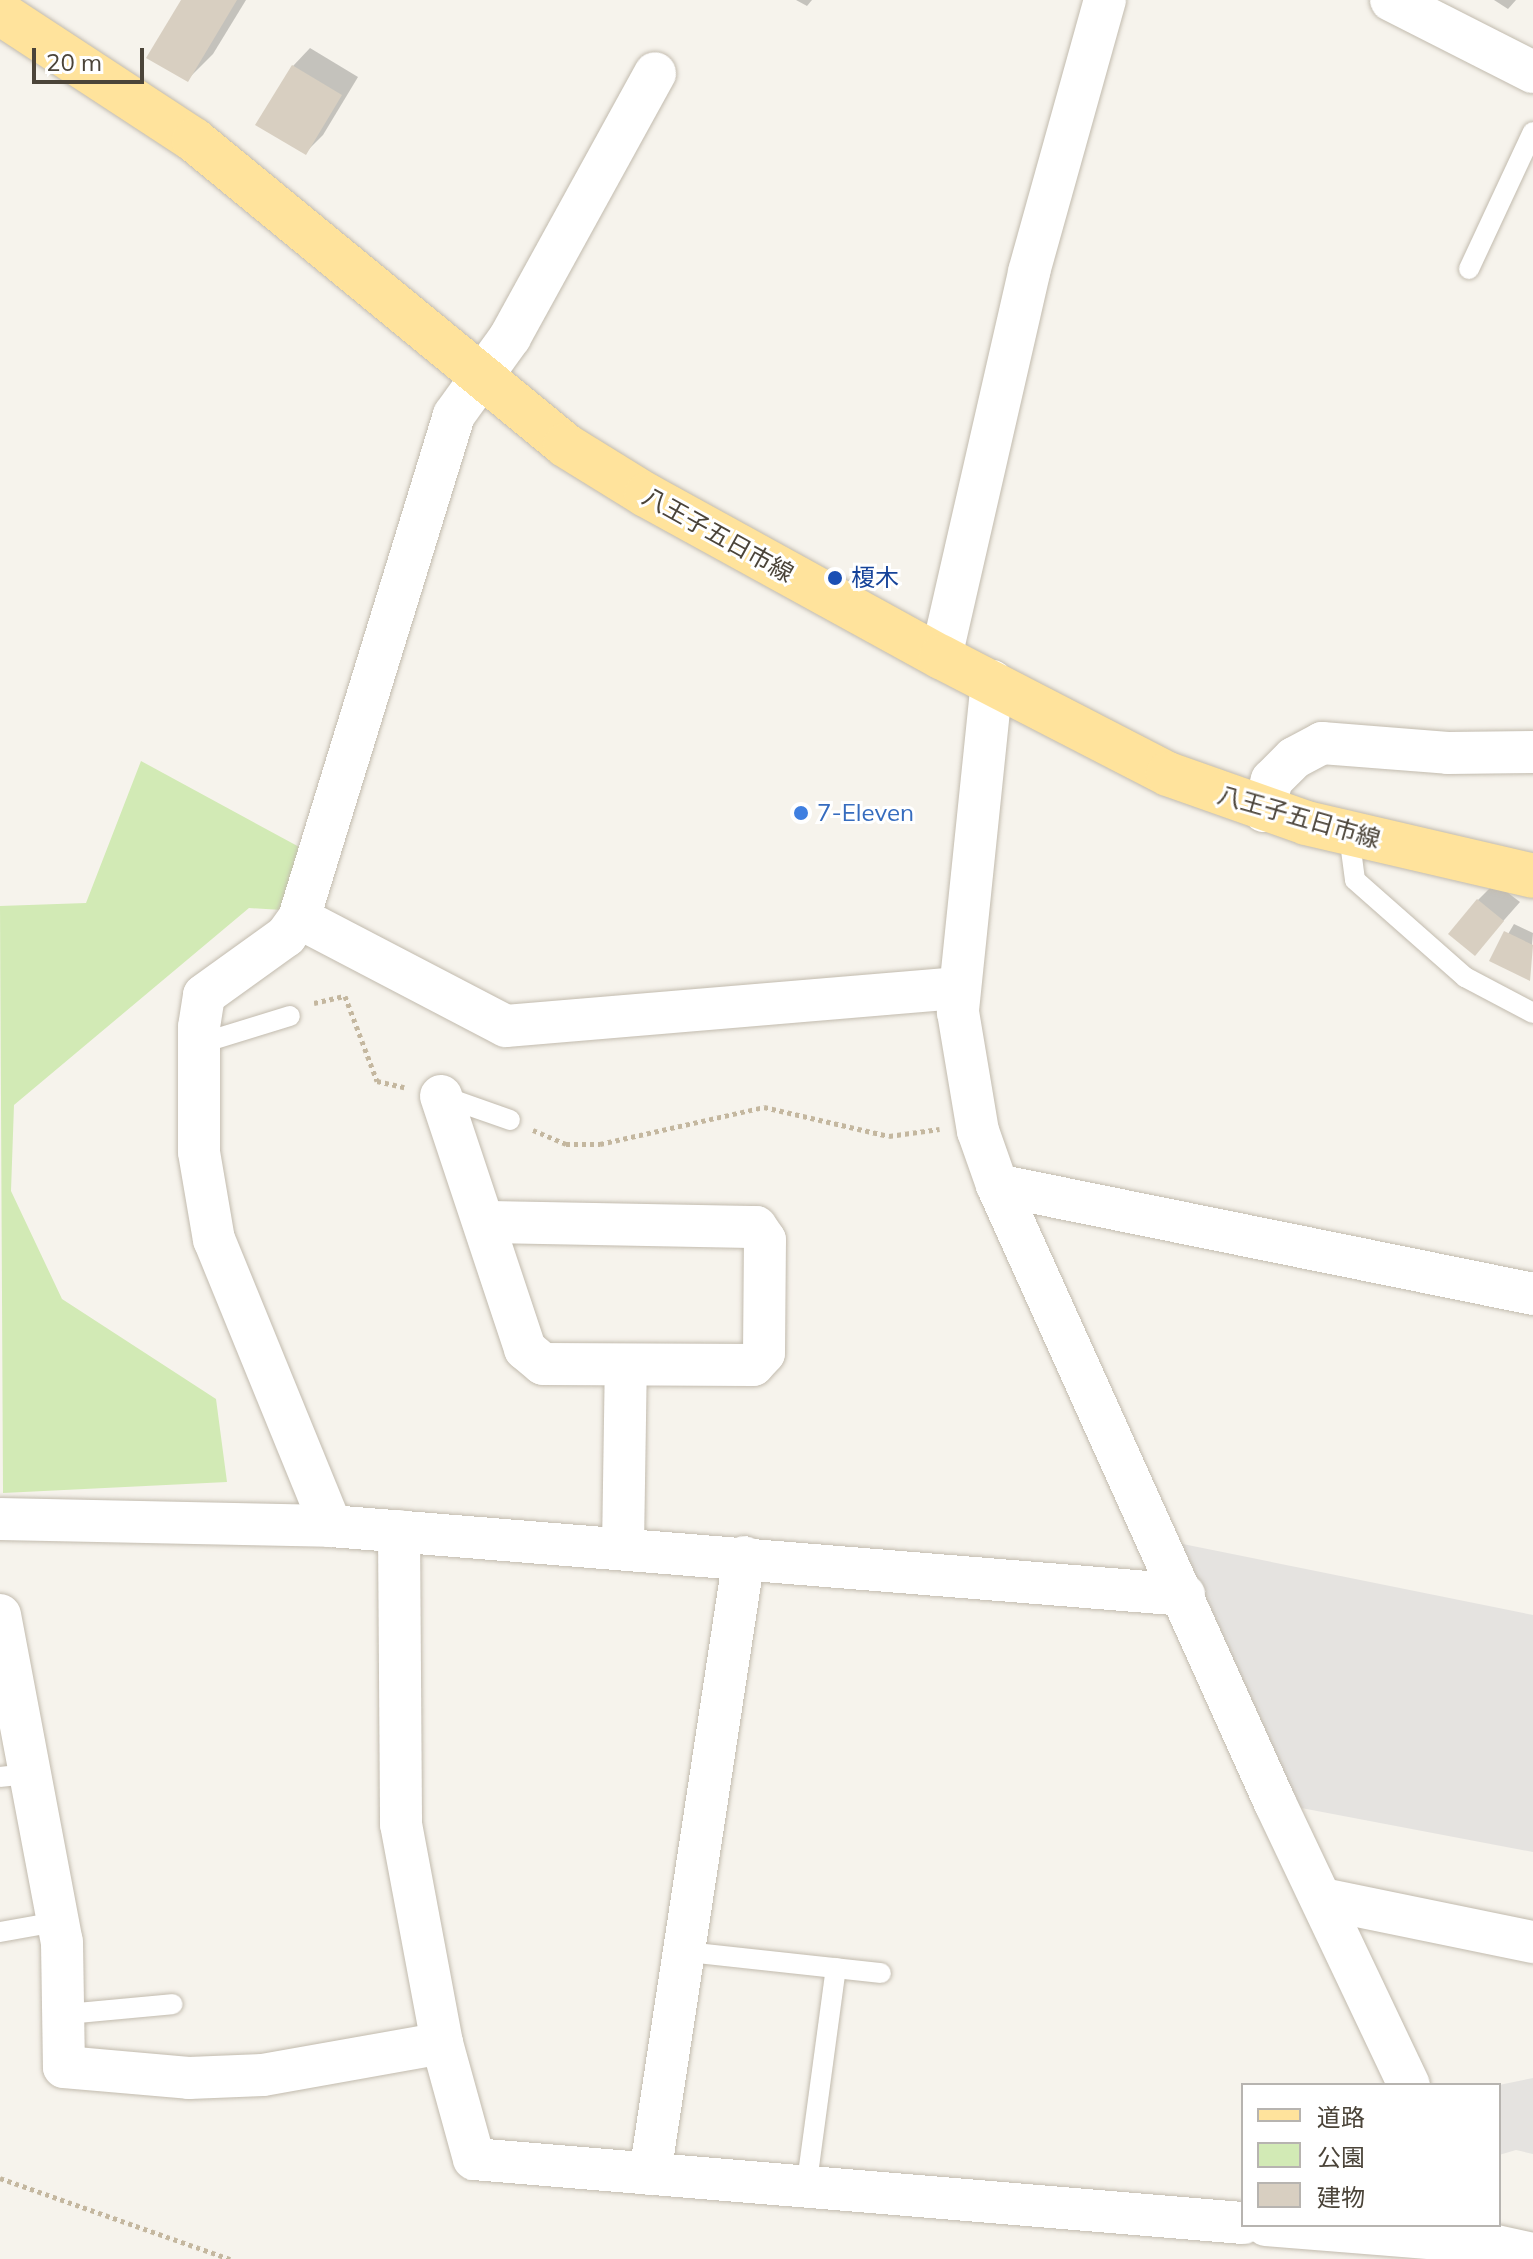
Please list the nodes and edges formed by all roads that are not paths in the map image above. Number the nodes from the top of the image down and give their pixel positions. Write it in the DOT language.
graph roads {
  1 [pos="1105,0"];
  2 [pos="1391,0"];
  3 [pos="0,13"];
  4 [pos="1533,72"];
  5 [pos="655,73"];
  6 [pos="1533,132"];
  7 [pos="1469,269"];
  8 [pos="481,377"];
  9 [pos="941,657"];
  10 [pos="992,681"];
  11 [pos="1533,752"];
  12 [pos="1264,811"];
  13 [pos="1349,835"];
  14 [pos="1533,876"];
  15 [pos="299,918"];
  16 [pos="959,988"];
  17 [pos="1533,1013"];
  18 [pos="290,1016"];
  19 [pos="199,1044"];
  20 [pos="441,1096"];
  21 [pos="510,1120"];
  22 [pos="997,1185"];
  23 [pos="485,1222"];
  24 [pos="1533,1294"];
  25 [pos="626,1366"];
  26 [pos="0,1519"];
  27 [pos="331,1526"];
  28 [pos="399,1531"];
  29 [pos="623,1547"];
  30 [pos="744,1557"];
  31 [pos="1184,1595"];
  32 [pos="0,1615"];
  33 [pos="15,1776"];
  34 [pos="1323,1899"];
  35 [pos="56,1922"];
  36 [pos="0,1932"];
  37 [pos="1533,1942"];
  38 [pos="687,1952"];
  39 [pos="836,1968"];
  40 [pos="881,1973"];
  41 [pos="173,2004"];
  42 [pos="66,2014"];
  43 [pos="442,2043"];
  44 [pos="1408,2083"];
  45 [pos="650,2174"];
  46 [pos="806,2189"];
  47 [pos="1241,2223"];
  48 [pos="1291,2227"];
  49 [pos="1478,2242"];
  50 [pos="1533,2254"];
  1 -- 9 [label="street"];
  2 -- 4 [label="street"];
  3 -- 8 [label="main road, 八王子五日市線"];
  5 -- 8 [label="street"];
  6 -- 7 [label="lane"];
  8 -- 9 [label="main road, 八王子五日市線"];
  8 -- 15 [label="street"];
  9 -- 10 [label="main road, 八王子五日市線"];
  10 -- 12 [label="main road, 八王子五日市線"];
  10 -- 16 [label="street"];
  11 -- 12 [label="street"];
  12 -- 13 [label="main road, 八王子五日市線"];
  13 -- 14 [label="main road, 八王子五日市線"];
  13 -- 17 [label="lane"];
  15 -- 16 [label="street"];
  15 -- 19 [label="street"];
  16 -- 22 [label="street"];
  18 -- 19 [label="lane"];
  19 -- 27 [label="street"];
  20 -- 21 [label="lane"];
  20 -- 23 [label="street"];
  22 -- 24 [label="street"];
  22 -- 31 [label="street"];
  23 -- 25 [label="street"];
  23 -- 25 [label="street"];
  25 -- 29 [label="street"];
  26 -- 27 [label="street"];
  27 -- 28 [label="street"];
  28 -- 29 [label="street"];
  28 -- 43 [label="street"];
  29 -- 30 [label="street"];
  30 -- 31 [label="street"];
  30 -- 38 [label="street"];
  31 -- 34 [label="street"];
  32 -- 33 [label="street"];
  33 -- 35 [label="street"];
  34 -- 37 [label="street"];
  34 -- 44 [label="street"];
  35 -- 36 [label="lane"];
  35 -- 42 [label="street"];
  38 -- 39 [label="lane"];
  38 -- 45 [label="street"];
  39 -- 40 [label="lane"];
  39 -- 46 [label="lane"];
  41 -- 42 [label="lane"];
  42 -- 43 [label="street"];
  43 -- 45 [label="street"];
  45 -- 46 [label="street"];
  46 -- 47 [label="street"];
  48 -- 49 [label="street"];
  49 -- 50 [label="street"];
}
